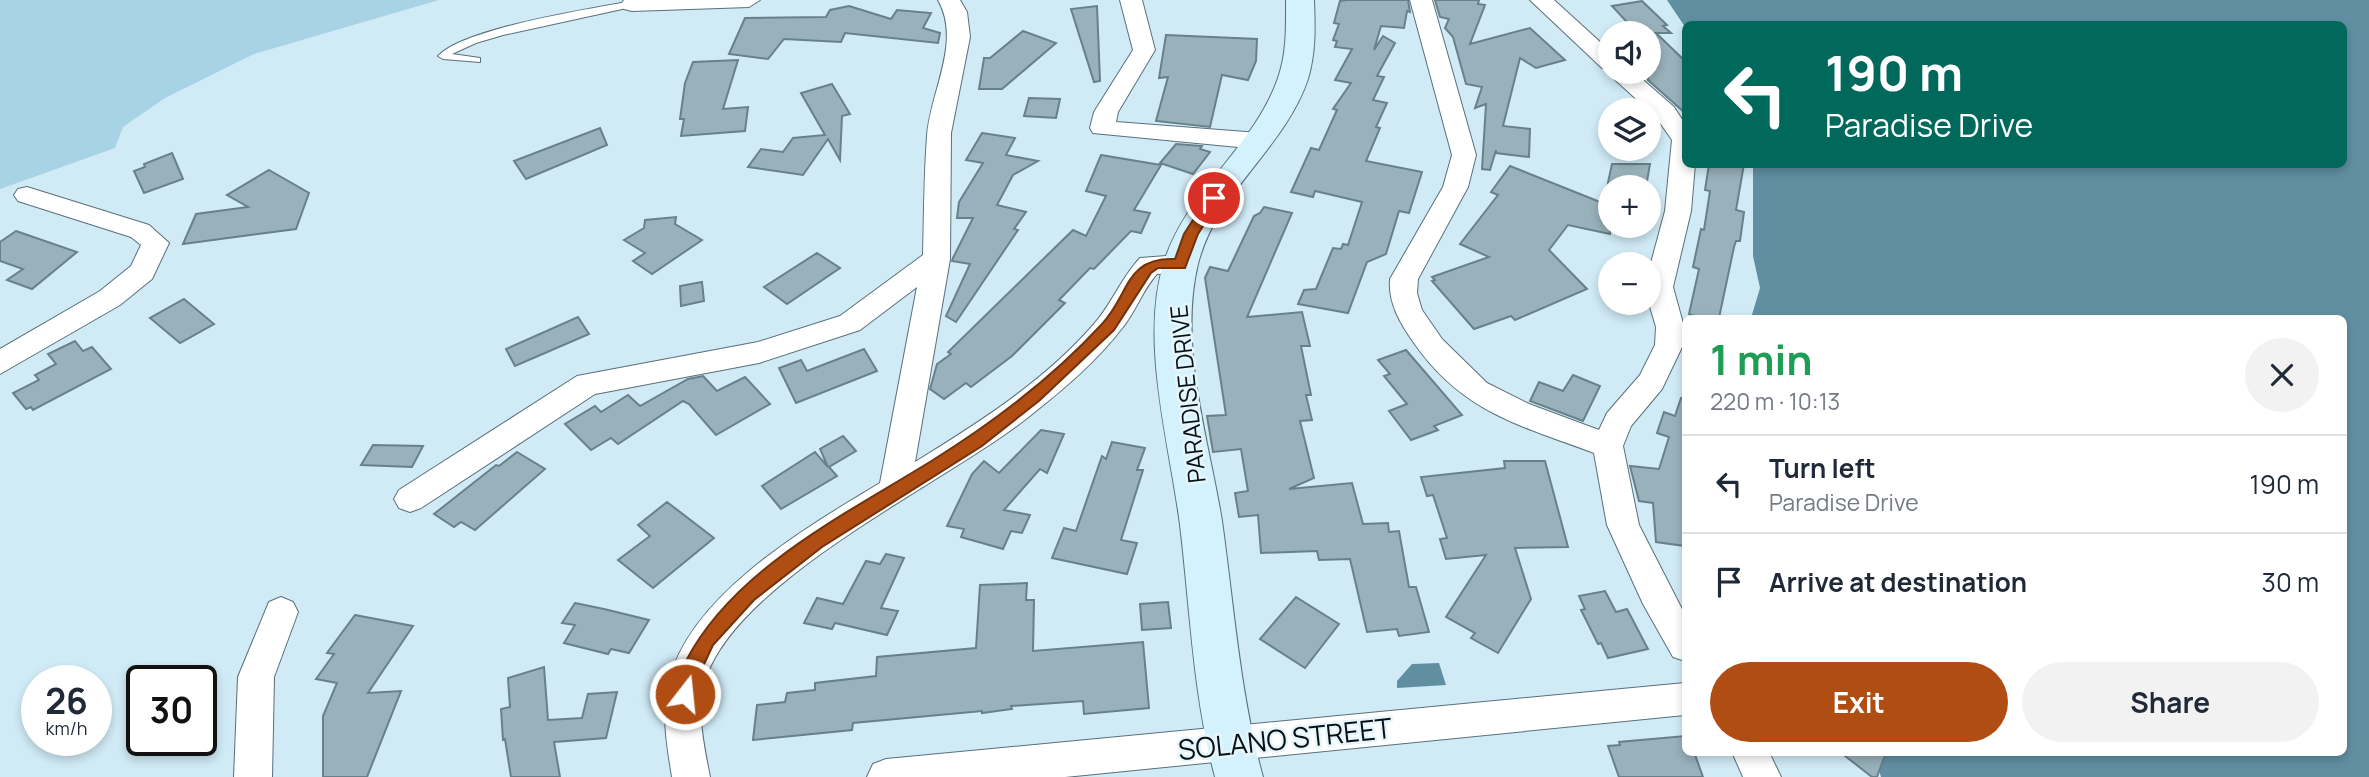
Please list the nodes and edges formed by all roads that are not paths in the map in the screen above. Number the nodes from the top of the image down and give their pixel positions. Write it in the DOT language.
graph roads {
  1 [pos="749,0"];
  2 [pos="949,0"];
  3 [pos="1131,0"];
  4 [pos="1300,0"];
  5 [pos="1421,0"];
  6 [pos="1541,0"];
  7 [pos="632,4"];
  8 [pos="1598,52"];
  9 [pos="476,60"];
  10 [pos="1633,84"];
  11 [pos="1682,137"];
  12 [pos="1259,141"];
  13 [pos="1682,168"];
  14 [pos="27,195"];
  15 [pos="936,259"];
  16 [pos="1180,264"];
  17 [pos="0,363"];
  18 [pos="1608,446"];
  19 [pos="894,491"];
  20 [pos="410,499"];
  21 [pos="281,612"];
  22 [pos="1682,641"];
  23 [pos="1682,699"];
  24 [pos="1752,756"];
  25 [pos="1235,760"];
  26 [pos="253,777"];
  27 [pos="691,777"];
  28 [pos="886,777"];
  29 [pos="1762,777"];
  1 -- 7 [label="street"];
  2 -- 15 [label="street"];
  3 -- 12 [label="street"];
  4 -- 12 [label="street, PARADISE DRIVE"];
  5 -- 18 [label="street"];
  6 -- 8 [label="street"];
  7 -- 9 [label="lane"];
  10 -- 11 [label="street"];
  12 -- 16 [label="street, PARADISE DRIVE"];
  13 -- 18 [label="street"];
  14 -- 17 [label="street"];
  15 -- 19 [label="street"];
  15 -- 20 [label="street"];
  16 -- 19 [label="street"];
  16 -- 25 [label="street, PARADISE DRIVE"];
  18 -- 22 [label="street"];
  19 -- 27 [label="street"];
  21 -- 26 [label="street"];
  23 -- 25 [label="street, SOLANO STREET"];
  24 -- 29 [label="street"];
  25 -- 28 [label="street, SOLANO STREET"];
}
